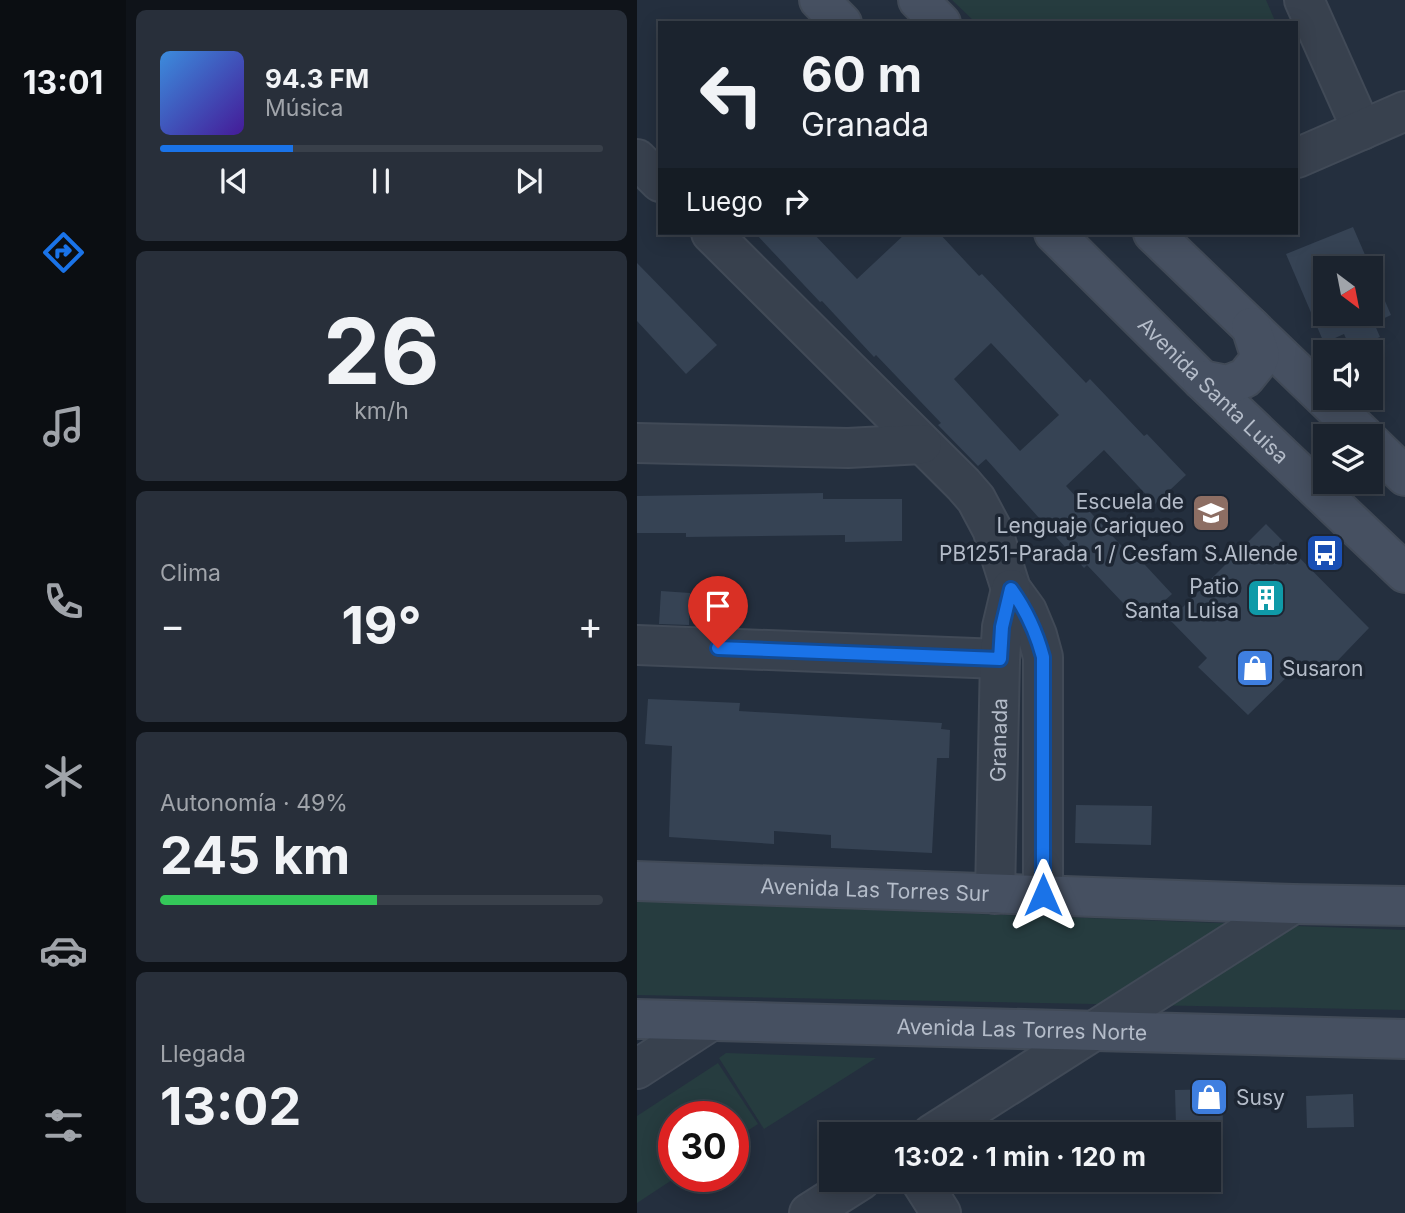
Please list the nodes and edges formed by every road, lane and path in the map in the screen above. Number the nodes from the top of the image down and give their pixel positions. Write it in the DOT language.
graph roads {
  1 [pos="818,0"];
  2 [pos="918,0"];
  3 [pos="1304,0"];
  4 [pos="840,21"];
  5 [pos="939,21"];
  6 [pos="1405,111"];
  7 [pos="1363,130"];
  8 [pos="1298,158"];
  9 [pos="637,159"];
  10 [pos="658,180"];
  11 [pos="713,235"];
  12 [pos="1055,235"];
  13 [pos="1155,235"];
  14 [pos="1251,327"];
  15 [pos="1202,380"];
  16 [pos="1352,424"];
  17 [pos="637,443"];
  18 [pos="922,444"];
  19 [pos="1383,455"];
  20 [pos="1405,477"];
  21 [pos="1405,573"];
  22 [pos="1011,589"];
  23 [pos="637,645"];
  24 [pos="1000,659"];
  25 [pos="637,881"];
  26 [pos="995,894"];
  27 [pos="1043,895"];
  28 [pos="1293,904"];
  29 [pos="1405,906"];
  30 [pos="637,1019"];
  31 [pos="711,1021"];
  32 [pos="1092,1032"];
  33 [pos="1405,1039"];
  34 [pos="637,1069"];
  35 [pos="951,1122"];
  36 [pos="842,1192"];
  37 [pos="928,1192"];
  38 [pos="809,1213"];
  39 [pos="941,1213"];
  1 -- 4 [label="street"];
  2 -- 5 [label="street"];
  3 -- 7 [label="street"];
  6 -- 7 [label="street"];
  7 -- 8 [label="street"];
  9 -- 10 [label="street"];
  11 -- 18 [label="street"];
  12 -- 15 [label="street, Avenida Santa Luisa"];
  13 -- 14 [label="street"];
  14 -- 15 [label="street"];
  14 -- 16 [label="street"];
  15 -- 21 [label="street, Avenida Santa Luisa"];
  17 -- 18 [label="street"];
  18 -- 22 [label="street"];
  19 -- 20 [label="street"];
  22 -- 24 [label="street, Granada"];
  22 -- 27 [label="street"];
  23 -- 24 [label="street"];
  24 -- 26 [label="street, Granada"];
  25 -- 26 [label="street, Avenida Las Torres Sur"];
  26 -- 27 [label="street, Avenida Las Torres Sur"];
  27 -- 28 [label="street, Avenida Las Torres Sur"];
  28 -- 29 [label="street, Avenida Las Torres Sur"];
  28 -- 32 [label="street"];
  30 -- 31 [label="street, Avenida Las Torres Norte"];
  31 -- 32 [label="street, Avenida Las Torres Norte"];
  31 -- 34 [label="street"];
  32 -- 33 [label="street, Avenida Las Torres Norte"];
  32 -- 35 [label="street"];
  36 -- 38 [label="street"];
  37 -- 39 [label="street"];
}
